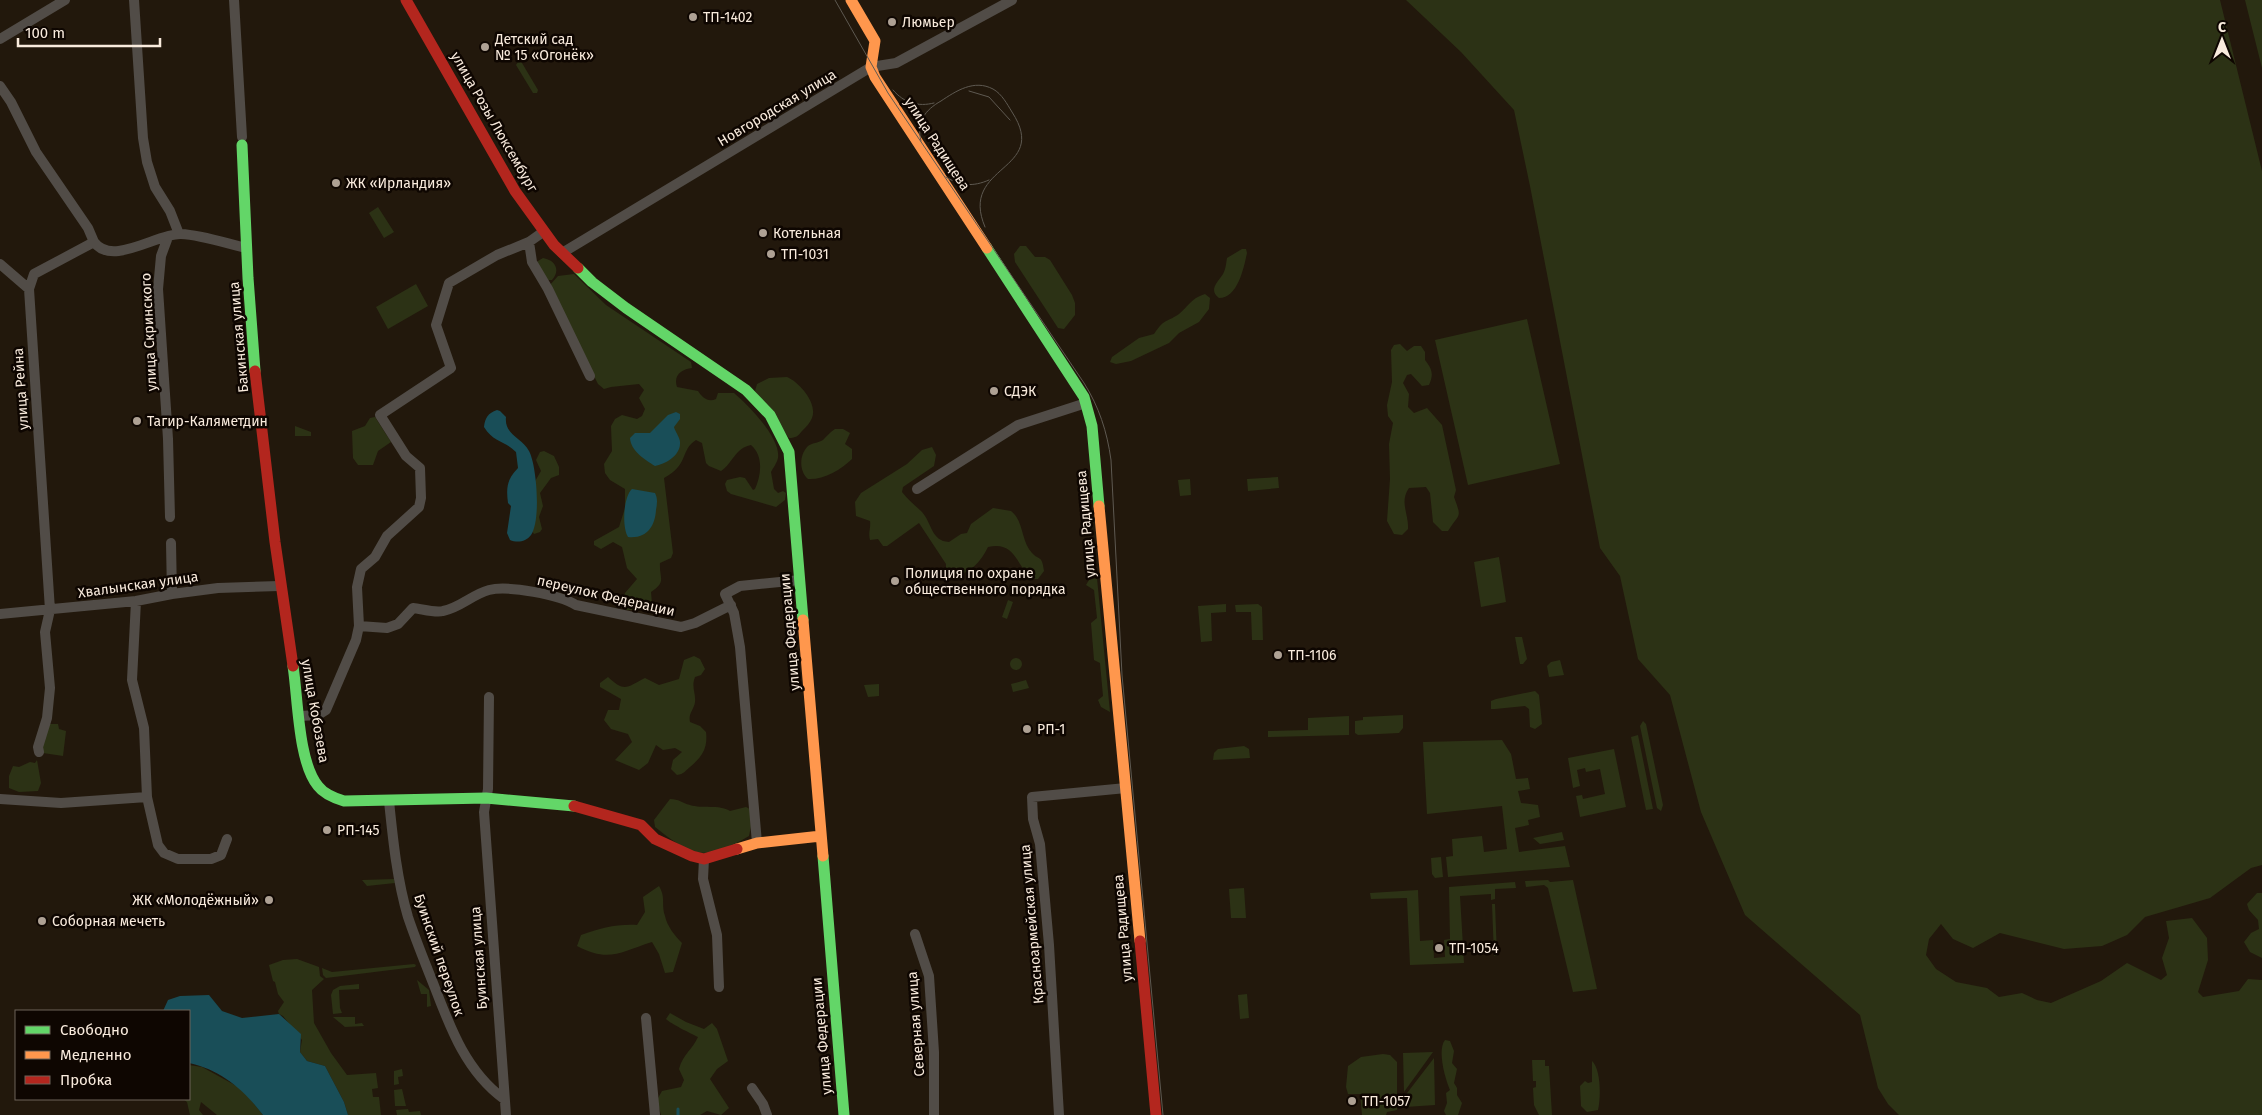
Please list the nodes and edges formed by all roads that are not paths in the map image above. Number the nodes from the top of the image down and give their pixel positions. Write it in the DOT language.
graph roads {
  1 [pos="65,0"];
  2 [pos="134,0"];
  3 [pos="234,0"];
  4 [pos="406,0"];
  5 [pos="851,0"];
  6 [pos="1012,0"];
  7 [pos="0,38"];
  8 [pos="871,67"];
  9 [pos="0,86"];
  10 [pos="242,141"];
  11 [pos="543,232"];
  12 [pos="174,235"];
  13 [pos="94,242"];
  14 [pos="529,242"];
  15 [pos="246,248"];
  16 [pos="562,253"];
  17 [pos="0,264"];
  18 [pos="29,289"];
  19 [pos="590,376"];
  20 [pos="1086,403"];
  21 [pos="917,489"];
  22 [pos="170,517"];
  23 [pos="171,543"];
  24 [pos="800,580"];
  25 [pos="279,586"];
  26 [pos="172,594"];
  27 [pos="136,601"];
  28 [pos="730,605"];
  29 [pos="50,610"];
  30 [pos="0,614"];
  31 [pos="359,626"];
  32 [pos="488,697"];
  33 [pos="300,716"];
  34 [pos="39,752"];
  35 [pos="1126,788"];
  36 [pos="147,797"];
  37 [pos="486,798"];
  38 [pos="0,799"];
  39 [pos="389,801"];
  40 [pos="821,836"];
  41 [pos="227,839"];
  42 [pos="756,843"];
  43 [pos="704,859"];
  44 [pos="915,934"];
  45 [pos="719,987"];
  46 [pos="646,1018"];
  47 [pos="752,1088"];
  48 [pos="504,1099"];
  49 [pos="506,1115"];
  50 [pos="655,1115"];
  51 [pos="767,1115"];
  52 [pos="844,1115"];
  53 [pos="934,1115"];
  54 [pos="1060,1115"];
  55 [pos="1156,1115"];
  1 -- 7 [label="street"];
  2 -- 12 [label="street"];
  3 -- 10 [label="street, Бакинская улица"];
  4 -- 11 [label="street, улица Розы Люксембург"];
  5 -- 8 [label="street"];
  6 -- 8 [label="street, Новгородская улица"];
  8 -- 16 [label="street, Новгородская улица"];
  8 -- 20 [label="street, улица Радищева"];
  9 -- 13 [label="street"];
  10 -- 15 [label="street, Бакинская улица"];
  11 -- 14 [label="street"];
  11 -- 16 [label="street, улица Розы Люксембург"];
  12 -- 13 [label="street"];
  12 -- 15 [label="street"];
  12 -- 22 [label="street, улица Скринского"];
  13 -- 18 [label="street"];
  14 -- 19 [label="street"];
  14 -- 31 [label="street"];
  15 -- 25 [label="street, Бакинская улица"];
  16 -- 24 [label="street, улица Федерации"];
  17 -- 18 [label="street"];
  18 -- 29 [label="street, улица Рейна"];
  20 -- 21 [label="street"];
  20 -- 35 [label="street, улица Радищева"];
  23 -- 26 [label="street"];
  24 -- 28 [label="street"];
  24 -- 40 [label="street, улица Федерации"];
  25 -- 26 [label="street, Хвалынская улица"];
  25 -- 33 [label="street, улица Кобозева"];
  26 -- 27 [label="street, Хвалынская улица"];
  27 -- 29 [label="street, Хвалынская улица"];
  27 -- 36 [label="street"];
  28 -- 31 [label="street, переулок Федерации"];
  28 -- 42 [label="street"];
  29 -- 30 [label="street, Хвалынская улица"];
  29 -- 34 [label="street, улица Рейна"];
  31 -- 33 [label="street"];
  32 -- 37 [label="street, Буинская улица"];
  33 -- 39 [label="street, улица Кобозева"];
  35 -- 54 [label="street, Красноармейская улица"];
  35 -- 55 [label="street, улица Радищева"];
  36 -- 38 [label="street"];
  36 -- 41 [label="street"];
  37 -- 39 [label="street, улица Кобозева"];
  37 -- 43 [label="street"];
  37 -- 48 [label="street, Буинская улица"];
  39 -- 48 [label="street, Буинский переулок"];
  40 -- 42 [label="street"];
  40 -- 52 [label="street, улица Федерации"];
  42 -- 43 [label="street"];
  43 -- 45 [label="street"];
  44 -- 53 [label="street, Северная улица"];
  46 -- 50 [label="street"];
  47 -- 51 [label="street"];
  48 -- 49 [label="street, Буинская улица"];
}
